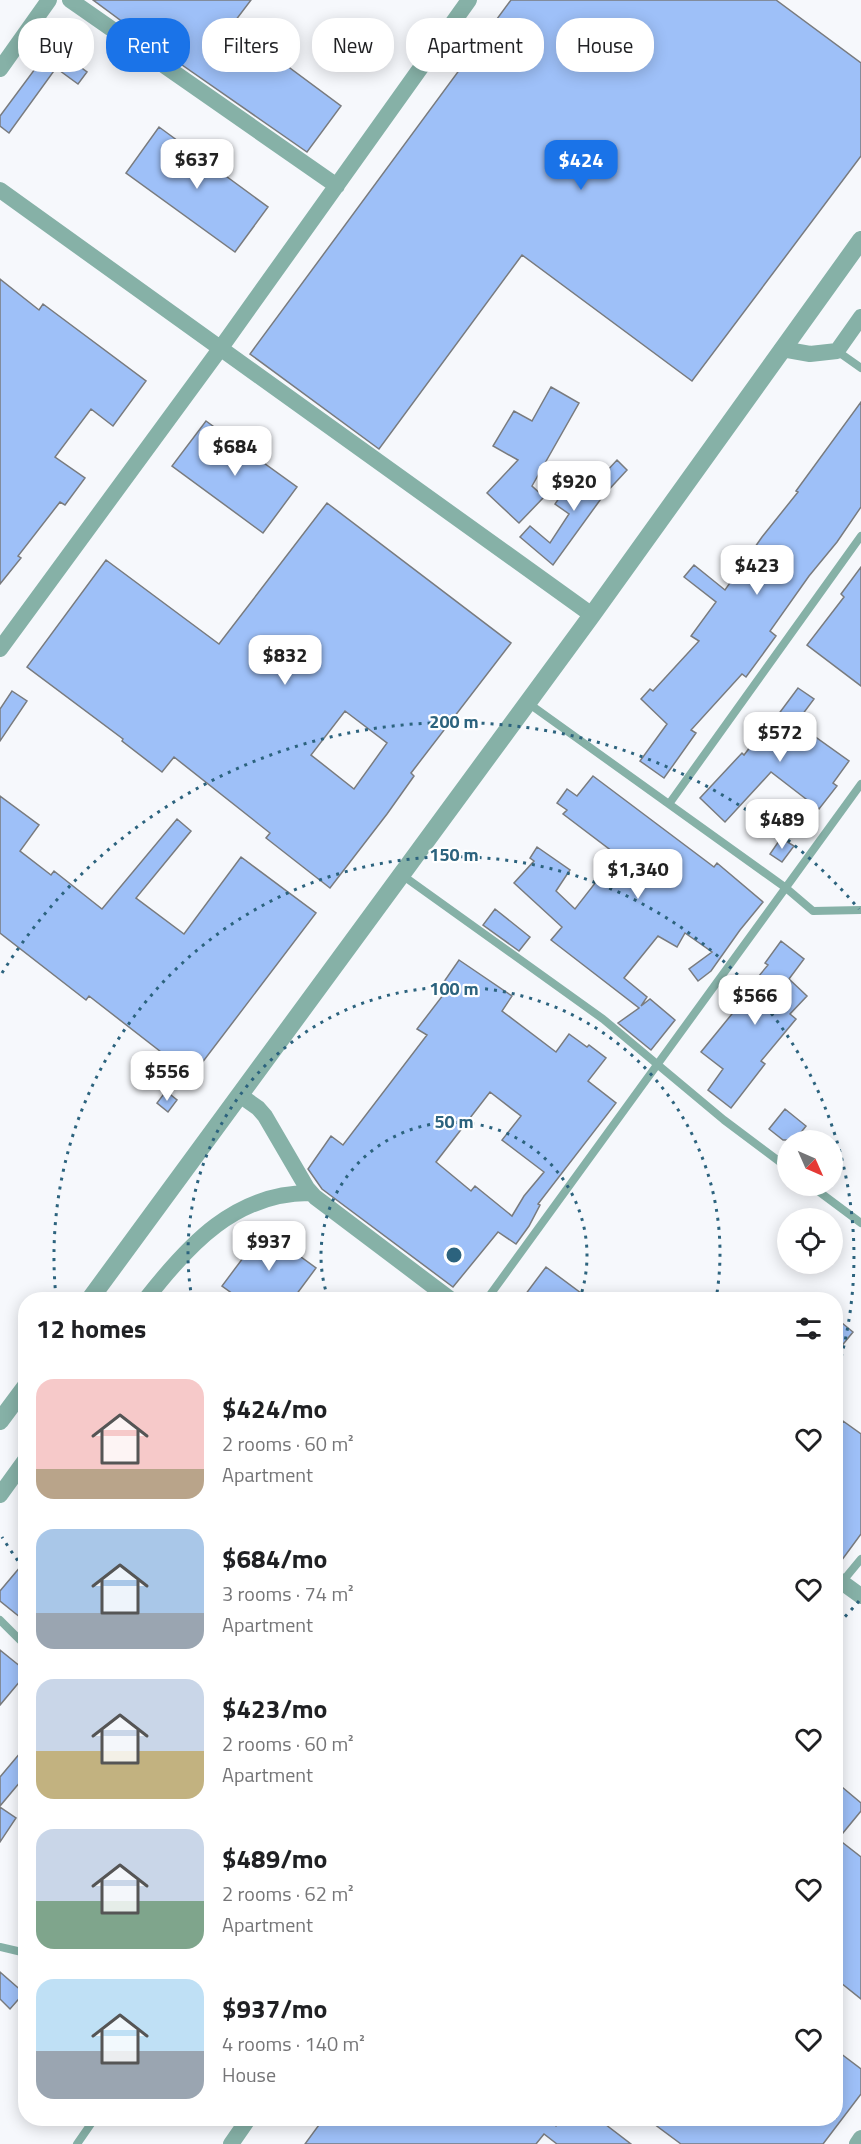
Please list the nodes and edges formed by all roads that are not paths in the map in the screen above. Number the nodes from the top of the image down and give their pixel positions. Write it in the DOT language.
graph roads {
  1 [pos="49,0"];
  2 [pos="70,0"];
  3 [pos="469,0"];
  4 [pos="0,69"];
  5 [pos="337,186"];
  6 [pos="0,190"];
  7 [pos="861,240"];
  8 [pos="861,317"];
  9 [pos="220,349"];
  10 [pos="782,349"];
  11 [pos="837,351"];
  12 [pos="861,368"];
  13 [pos="861,536"];
  14 [pos="592,615"];
  15 [pos="0,649"];
  16 [pos="527,703"];
  17 [pos="861,784"];
  18 [pos="669,804"];
  19 [pos="402,875"];
  20 [pos="786,888"];
  21 [pos="861,910"];
  22 [pos="658,1065"];
  23 [pos="241,1096"];
  24 [pos="777,1160"];
  25 [pos="311,1193"];
  26 [pos="825,1196"];
  27 [pos="861,1223"];
  28 [pos="95,1292"];
  29 [pos="152,1292"];
  30 [pos="441,1292"];
  31 [pos="493,1292"];
  32 [pos="18,1397"];
  33 [pos="0,1421"];
  34 [pos="18,1470"];
  35 [pos="0,1495"];
  36 [pos="861,1559"];
  37 [pos="843,1576"];
  38 [pos="843,1583"];
  39 [pos="861,1596"];
  40 [pos="0,1620"];
  41 [pos="18,1638"];
  42 [pos="0,1947"];
  43 [pos="18,1951"];
  44 [pos="89,2126"];
  45 [pos="243,2126"];
  46 [pos="861,2138"];
  47 [pos="77,2144"];
  48 [pos="231,2144"];
  49 [pos="857,2144"];
  1 -- 4 [label="street"];
  2 -- 5 [label="street"];
  3 -- 5 [label="street"];
  5 -- 9 [label="street"];
  6 -- 9 [label="street"];
  7 -- 10 [label="street"];
  8 -- 11 [label="street"];
  9 -- 14 [label="street"];
  9 -- 15 [label="street"];
  10 -- 11 [label="street"];
  10 -- 14 [label="street"];
  11 -- 12 [label="lane"];
  13 -- 18 [label="lane"];
  14 -- 16 [label="street"];
  16 -- 18 [label="lane"];
  16 -- 19 [label="street"];
  17 -- 20 [label="lane"];
  18 -- 20 [label="lane"];
  19 -- 22 [label="lane"];
  19 -- 23 [label="street"];
  20 -- 21 [label="lane"];
  20 -- 22 [label="lane"];
  22 -- 24 [label="lane"];
  22 -- 31 [label="lane"];
  23 -- 25 [label="street"];
  23 -- 28 [label="street"];
  25 -- 29 [label="street"];
  25 -- 30 [label="street"];
  26 -- 27 [label="lane"];
  32 -- 33 [label="street"];
  34 -- 35 [label="street"];
  36 -- 37 [label="lane"];
  38 -- 39 [label="street"];
  40 -- 41 [label="lane"];
  42 -- 43 [label="lane"];
  44 -- 47 [label="lane"];
  45 -- 48 [label="street"];
  46 -- 49 [label="street"];
}
